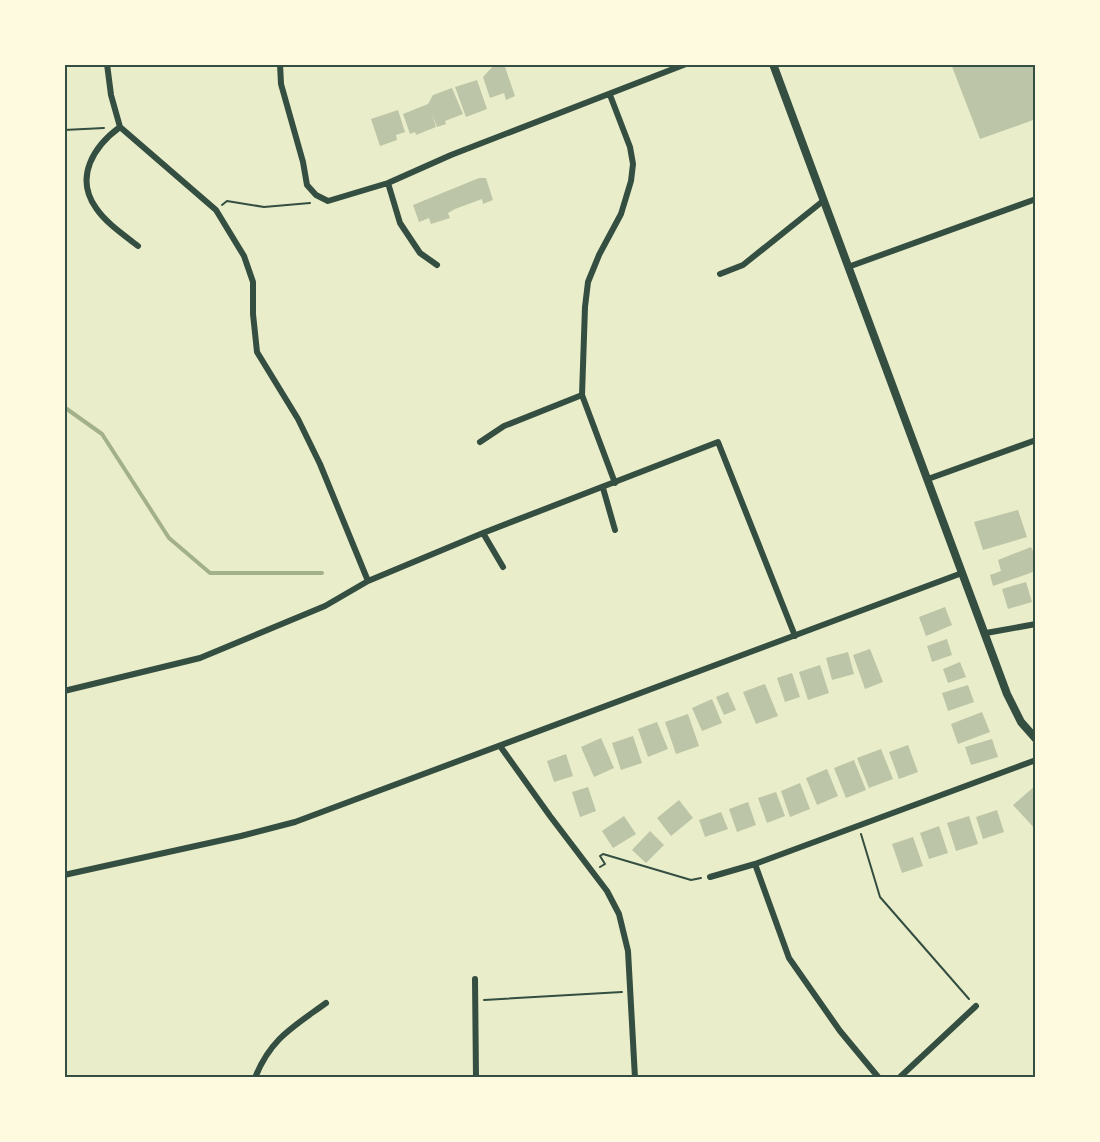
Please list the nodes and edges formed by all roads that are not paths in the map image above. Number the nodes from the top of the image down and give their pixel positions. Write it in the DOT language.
graph roads {
  1 [pos="107,64"];
  2 [pos="280,64"];
  3 [pos="686,64"];
  4 [pos="773,64"];
  5 [pos="610,95"];
  6 [pos="120,127"];
  7 [pos="388,183"];
  8 [pos="1035,199"];
  9 [pos="823,201"];
  10 [pos="138,246"];
  11 [pos="437,265"];
  12 [pos="848,267"];
  13 [pos="720,274"];
  14 [pos="582,395"];
  15 [pos="1035,440"];
  16 [pos="480,442"];
  17 [pos="928,479"];
  18 [pos="615,483"];
  19 [pos="603,488"];
  20 [pos="615,530"];
  21 [pos="483,533"];
  22 [pos="503,567"];
  23 [pos="962,573"];
  24 [pos="368,581"];
  25 [pos="1035,624"];
  26 [pos="986,633"];
  27 [pos="795,636"];
  28 [pos="64,691"];
  29 [pos="1035,739"];
  30 [pos="500,746"];
  31 [pos="1035,760"];
  32 [pos="755,864"];
  33 [pos="64,875"];
  34 [pos="710,877"];
  35 [pos="475,979"];
  36 [pos="326,1003"];
  37 [pos="976,1006"];
  38 [pos="255,1077"];
  39 [pos="476,1077"];
  40 [pos="635,1077"];
  41 [pos="879,1077"];
  42 [pos="899,1077"];
  1 -- 6 [label="street"];
  2 -- 7 [label="street"];
  3 -- 5 [label="street"];
  4 -- 9 [label="street"];
  5 -- 7 [label="street"];
  5 -- 14 [label="street"];
  6 -- 10 [label="street"];
  6 -- 24 [label="street"];
  7 -- 11 [label="street"];
  8 -- 12 [label="street"];
  9 -- 12 [label="street"];
  9 -- 13 [label="street"];
  12 -- 17 [label="street"];
  14 -- 16 [label="street"];
  14 -- 18 [label="street"];
  15 -- 17 [label="street"];
  17 -- 23 [label="street"];
  18 -- 19 [label="street"];
  18 -- 27 [label="street"];
  19 -- 20 [label="street"];
  19 -- 21 [label="street"];
  21 -- 22 [label="street"];
  21 -- 24 [label="street"];
  23 -- 26 [label="street"];
  23 -- 27 [label="street"];
  24 -- 28 [label="street"];
  25 -- 26 [label="street"];
  26 -- 29 [label="street"];
  27 -- 30 [label="street"];
  30 -- 33 [label="street"];
  30 -- 40 [label="street"];
  31 -- 32 [label="street"];
  32 -- 34 [label="street"];
  32 -- 41 [label="street"];
  35 -- 39 [label="street"];
  36 -- 38 [label="street"];
  37 -- 42 [label="street"];
}
